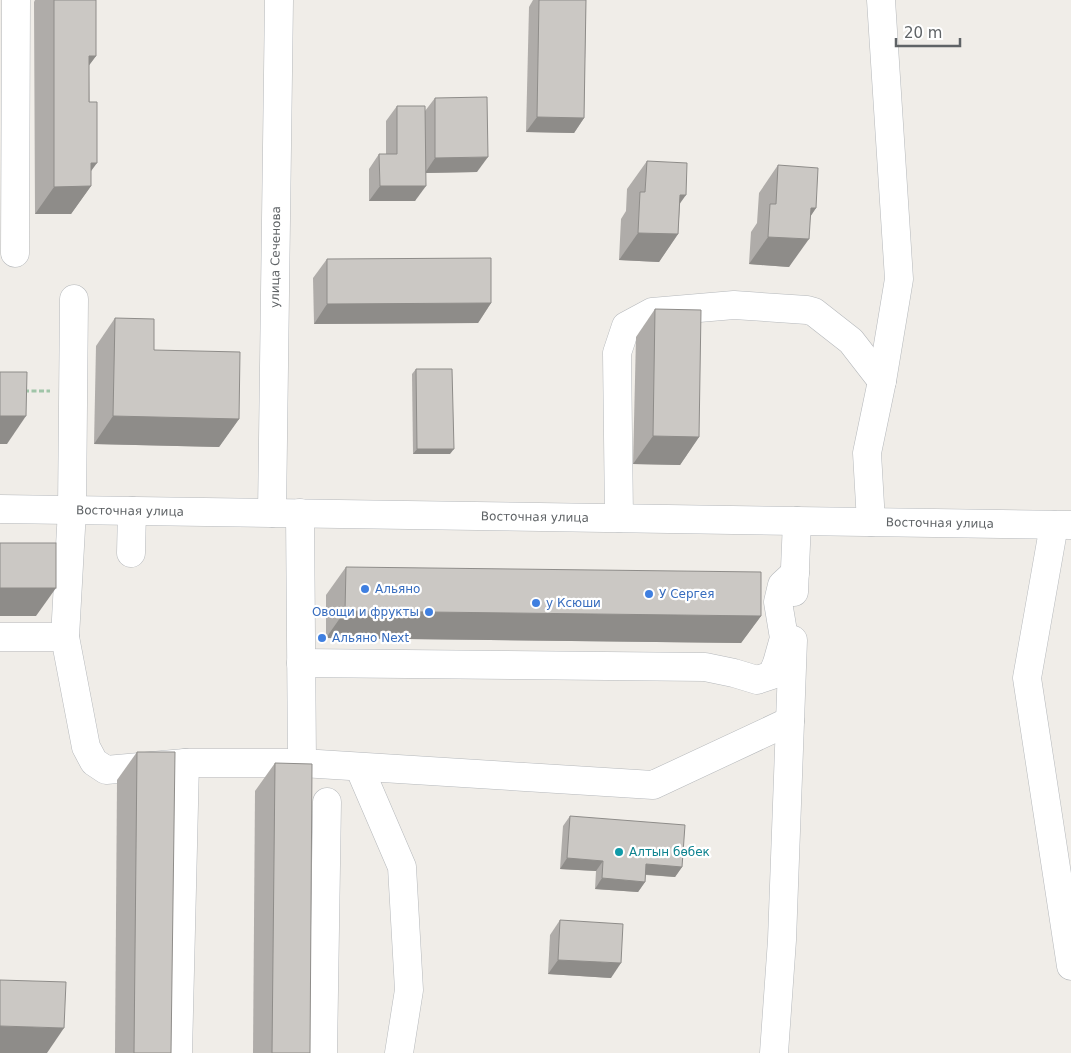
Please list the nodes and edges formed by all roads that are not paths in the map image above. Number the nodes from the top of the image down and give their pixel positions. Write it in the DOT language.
graph roads {
  1 [pos="16,0"];
  2 [pos="279,0"];
  3 [pos="881,0"];
  4 [pos="15,253"];
  5 [pos="74,299"];
  6 [pos="882,381"];
  7 [pos="0,509"];
  8 [pos="72,510"];
  9 [pos="132,511"];
  10 [pos="272,513"];
  11 [pos="300,513"];
  12 [pos="619,518"];
  13 [pos="797,521"];
  14 [pos="871,522"];
  15 [pos="1063,525"];
  16 [pos="131,553"];
  17 [pos="795,573"];
  18 [pos="0,637"];
  19 [pos="65,637"];
  20 [pos="301,663"];
  21 [pos="790,721"];
  22 [pos="185,763"];
  23 [pos="302,763"];
  24 [pos="359,767"];
  25 [pos="327,802"];
  26 [pos="1071,966"];
  27 [pos="178,1053"];
  28 [pos="323,1053"];
  29 [pos="399,1053"];
  30 [pos="774,1053"];
  1 -- 4 [label="lane"];
  2 -- 10 [label="lane, улица Сеченова"];
  3 -- 6 [label="lane"];
  5 -- 8 [label="lane"];
  6 -- 12 [label="lane"];
  6 -- 14 [label="lane"];
  7 -- 8 [label="lane, Восточная улица"];
  8 -- 9 [label="lane, Восточная улица"];
  8 -- 19 [label="lane"];
  9 -- 10 [label="lane, Восточная улица"];
  9 -- 16 [label="lane"];
  10 -- 11 [label="lane, Восточная улица"];
  11 -- 12 [label="lane, Восточная улица"];
  11 -- 20 [label="lane"];
  12 -- 13 [label="lane, Восточная улица"];
  13 -- 14 [label="lane, Восточная улица"];
  13 -- 17 [label="lane"];
  14 -- 15 [label="lane, Восточная улица"];
  15 -- 26 [label="lane"];
  17 -- 20 [label="lane"];
  17 -- 21 [label="lane"];
  18 -- 19 [label="lane"];
  19 -- 22 [label="lane"];
  20 -- 23 [label="lane"];
  21 -- 24 [label="lane"];
  21 -- 30 [label="lane"];
  22 -- 23 [label="lane"];
  22 -- 27 [label="lane"];
  23 -- 24 [label="lane"];
  24 -- 29 [label="lane"];
  25 -- 28 [label="lane"];
}
